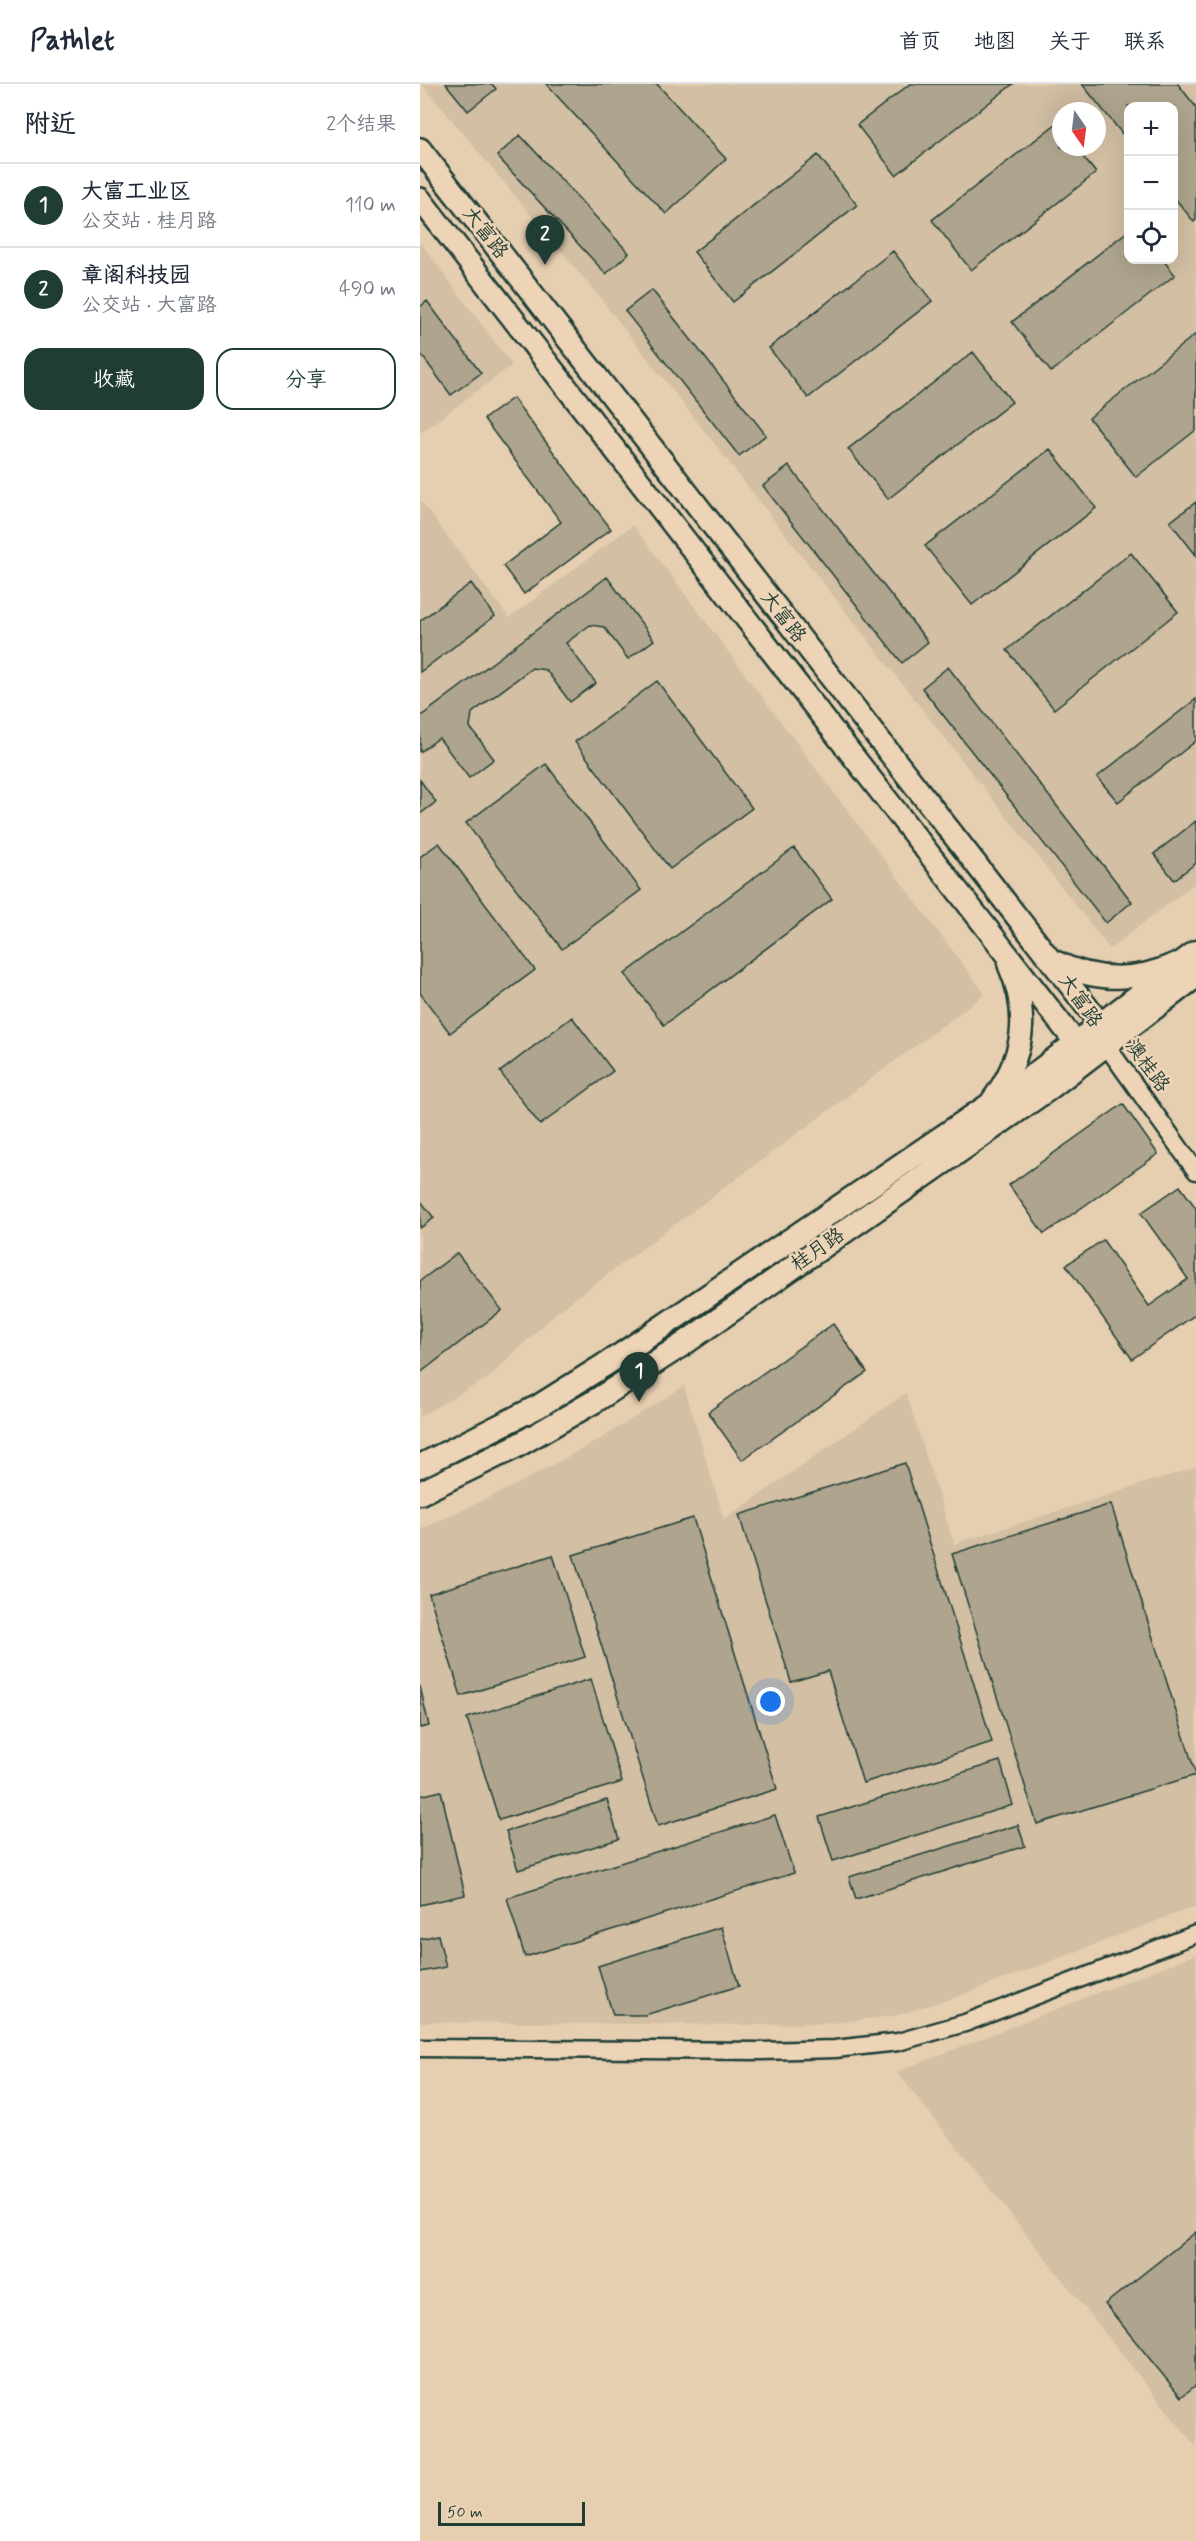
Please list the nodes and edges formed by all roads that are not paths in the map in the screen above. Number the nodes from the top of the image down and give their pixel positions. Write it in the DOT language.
graph roads {
  1 [pos="420,149"];
  2 [pos="420,199"];
  3 [pos="991,884"];
  4 [pos="967,903"];
  5 [pos="1002,947"];
  6 [pos="1049,959"];
  7 [pos="1194,962"];
  8 [pos="1103,1035"];
  9 [pos="1076,1043"];
  10 [pos="988,1106"];
  11 [pos="1196,1171"];
  12 [pos="420,1466"];
  13 [pos="420,1493"];
  14 [pos="1196,1934"];
  15 [pos="420,2048"];
  1 -- 3 [label="street, 大富路"];
  2 -- 4 [label="street, 大富路"];
  3 -- 4 [label="street"];
  3 -- 6 [label="street, 大富路"];
  4 -- 5 [label="street, 大富路"];
  5 -- 9 [label="street, 大富路"];
  5 -- 10 [label="street"];
  6 -- 7 [label="street"];
  6 -- 8 [label="street, 大富路"];
  7 -- 8 [label="main road, 桂月路"];
  8 -- 9 [label="main road, 桂月路"];
  8 -- 11 [label="street, 澳桂路"];
  8 -- 13 [label="main road, 桂月路"];
  9 -- 10 [label="main road, 桂月路"];
  10 -- 12 [label="main road, 桂月路"];
  14 -- 15 [label="street"];
}
